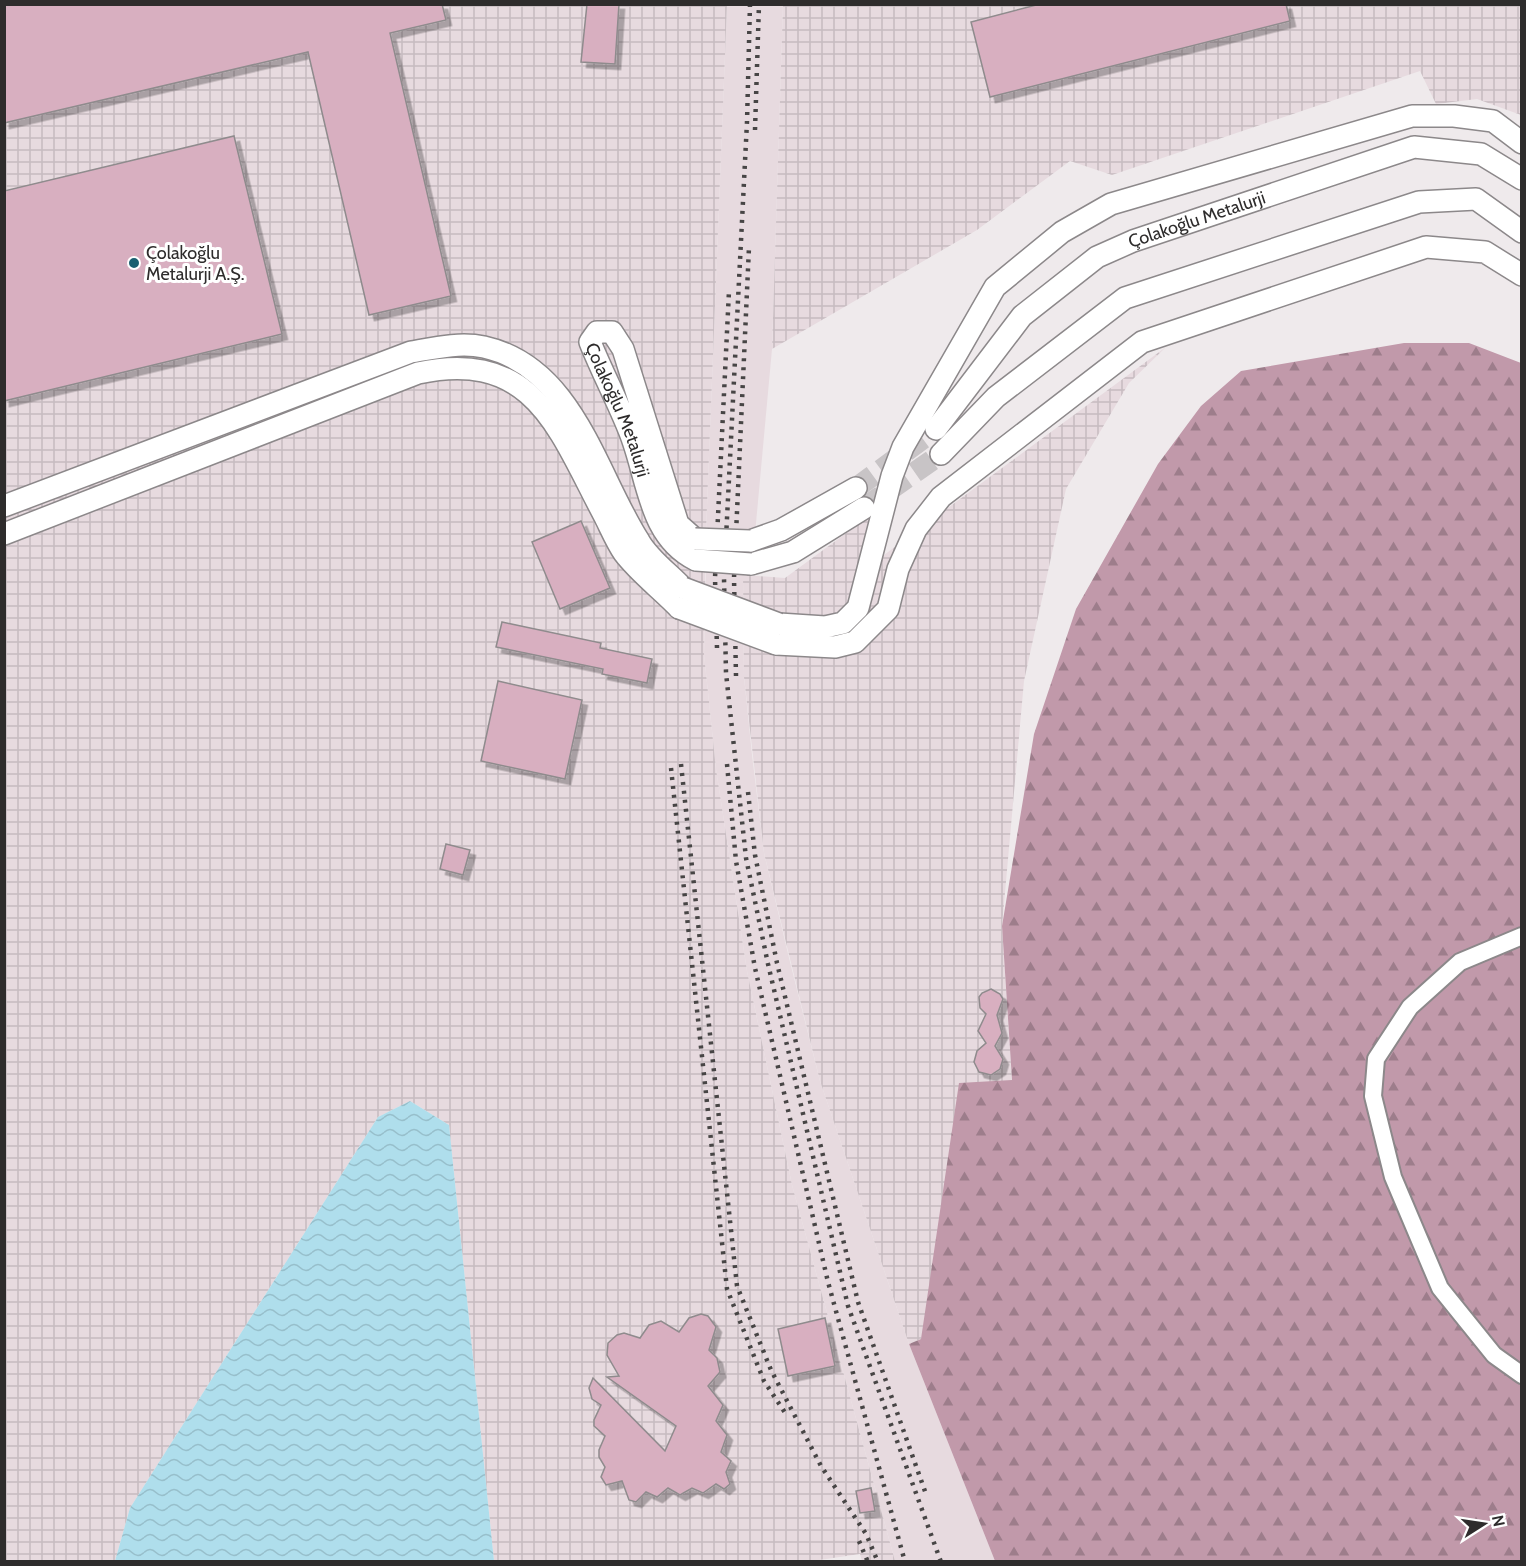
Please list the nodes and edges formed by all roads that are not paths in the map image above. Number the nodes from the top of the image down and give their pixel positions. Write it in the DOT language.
graph roads {
  1 [pos="1521,143"];
  2 [pos="1521,179"];
  3 [pos="1521,232"];
  4 [pos="1521,275"];
  5 [pos="936,429"];
  6 [pos="941,454"];
  7 [pos="856,488"];
  8 [pos="4,506"];
  9 [pos="864,508"];
  10 [pos="4,534"];
  11 [pos="695,550"];
  12 [pos="778,634"];
  13 [pos="1521,936"];
  14 [pos="1521,1375"];
  1 -- 12 [label="main road"];
  2 -- 5 [label="main road, Çolakoğlu Metalurji"];
  3 -- 6 [label="main road"];
  4 -- 12 [label="main road"];
  7 -- 11 [label="main road, bridge"];
  8 -- 12 [label="main road, bridge"];
  9 -- 11 [label="main road, bridge"];
  10 -- 12 [label="main road, bridge"];
  11 -- 11 [label="main road, Çolakoğlu Metalurji"];
  13 -- 14 [label="street"];
}
